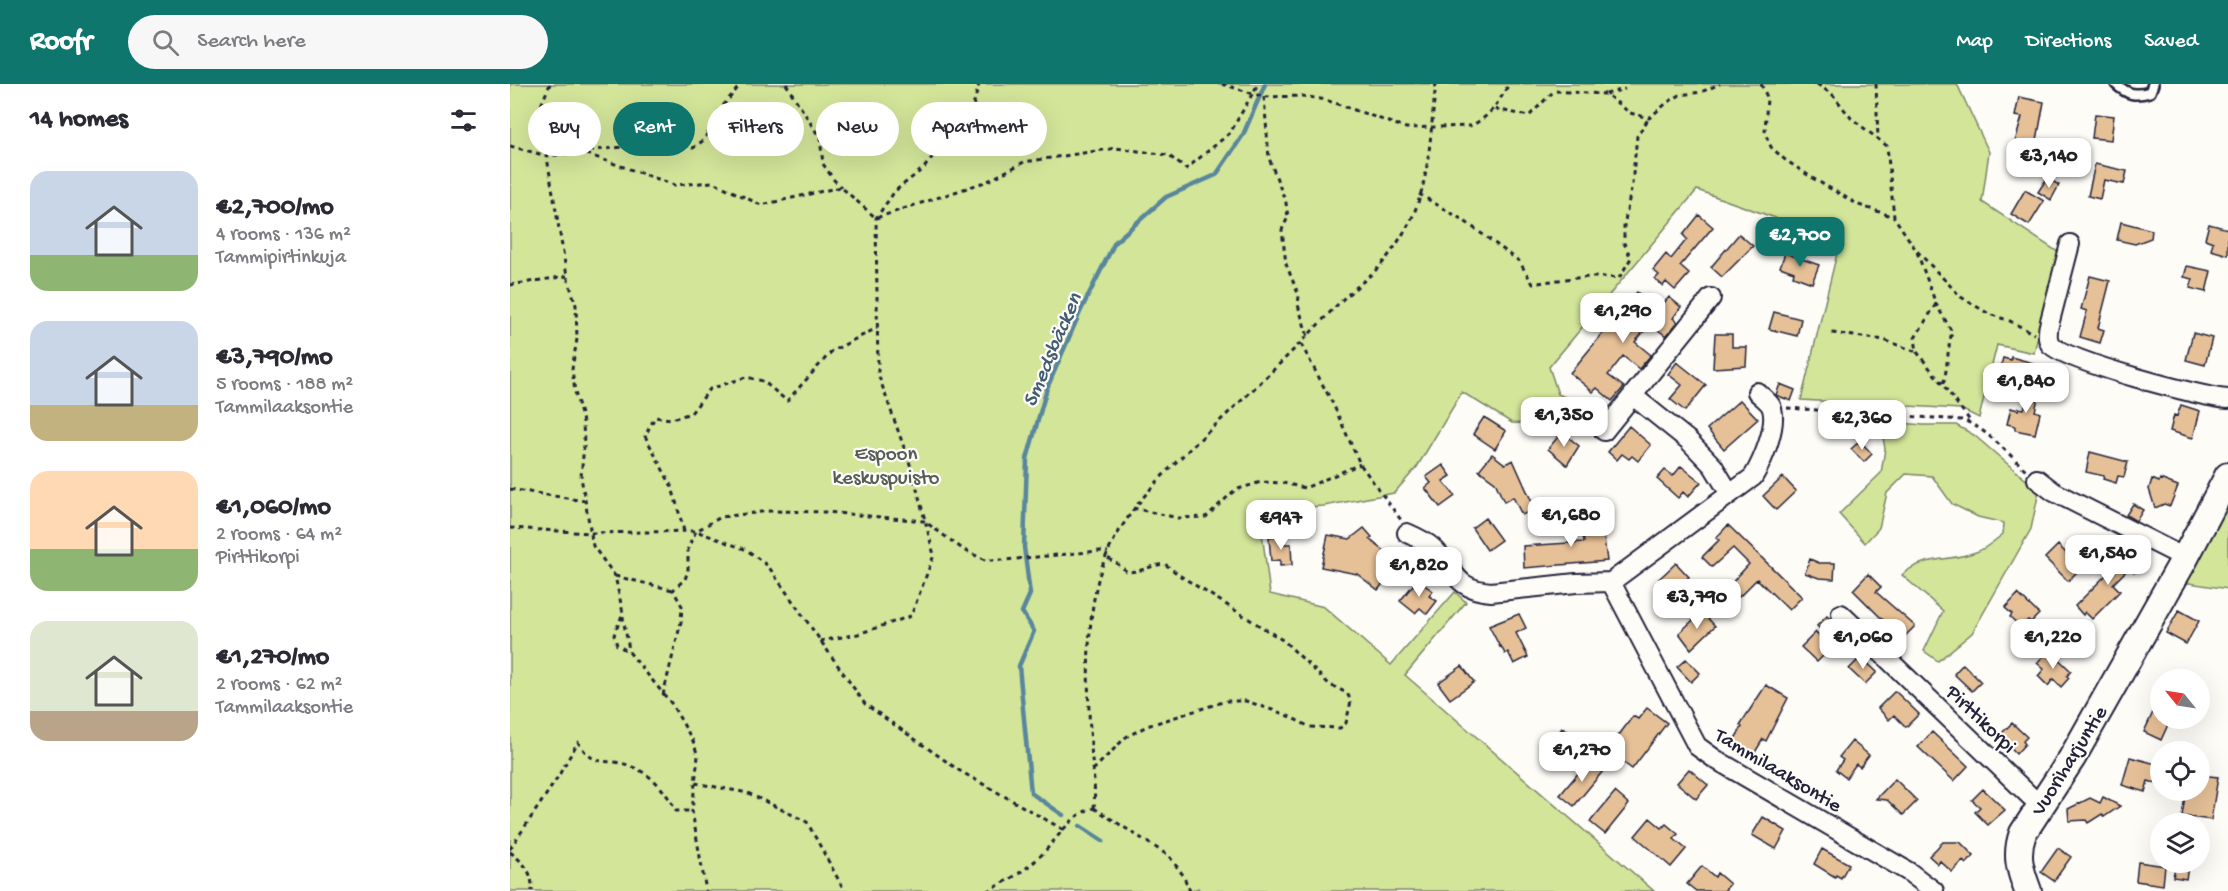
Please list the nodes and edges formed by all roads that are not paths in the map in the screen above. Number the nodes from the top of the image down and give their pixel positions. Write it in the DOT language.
graph roads {
  1 [pos="2116,84"];
  2 [pos="2153,84"];
  3 [pos="2070,244"];
  4 [pos="1711,298"];
  5 [pos="1757,392"];
  6 [pos="1633,396"];
  7 [pos="2228,399"];
  8 [pos="1604,431"];
  9 [pos="2228,476"];
  10 [pos="2037,479"];
  11 [pos="1730,494"];
  12 [pos="1407,533"];
  13 [pos="2185,558"];
  14 [pos="1611,582"];
  15 [pos="1841,614"];
  16 [pos="2040,804"];
  17 [pos="1934,891"];
  18 [pos="2028,891"];
  1 -- 2 [label="lane"];
  3 -- 7 [label="street"];
  4 -- 6 [label="street"];
  5 -- 11 [label="street"];
  6 -- 8 [label="street"];
  6 -- 11 [label="street"];
  9 -- 13 [label="street, Vuoriharjuntie"];
  10 -- 13 [label="street"];
  11 -- 14 [label="street"];
  12 -- 14 [label="street"];
  13 -- 16 [label="street, Vuoriharjuntie"];
  14 -- 17 [label="street, Tammilaaksontie"];
  15 -- 16 [label="street, Pirttikorpi"];
  16 -- 18 [label="street, Vuoriharjuntie"];
}
